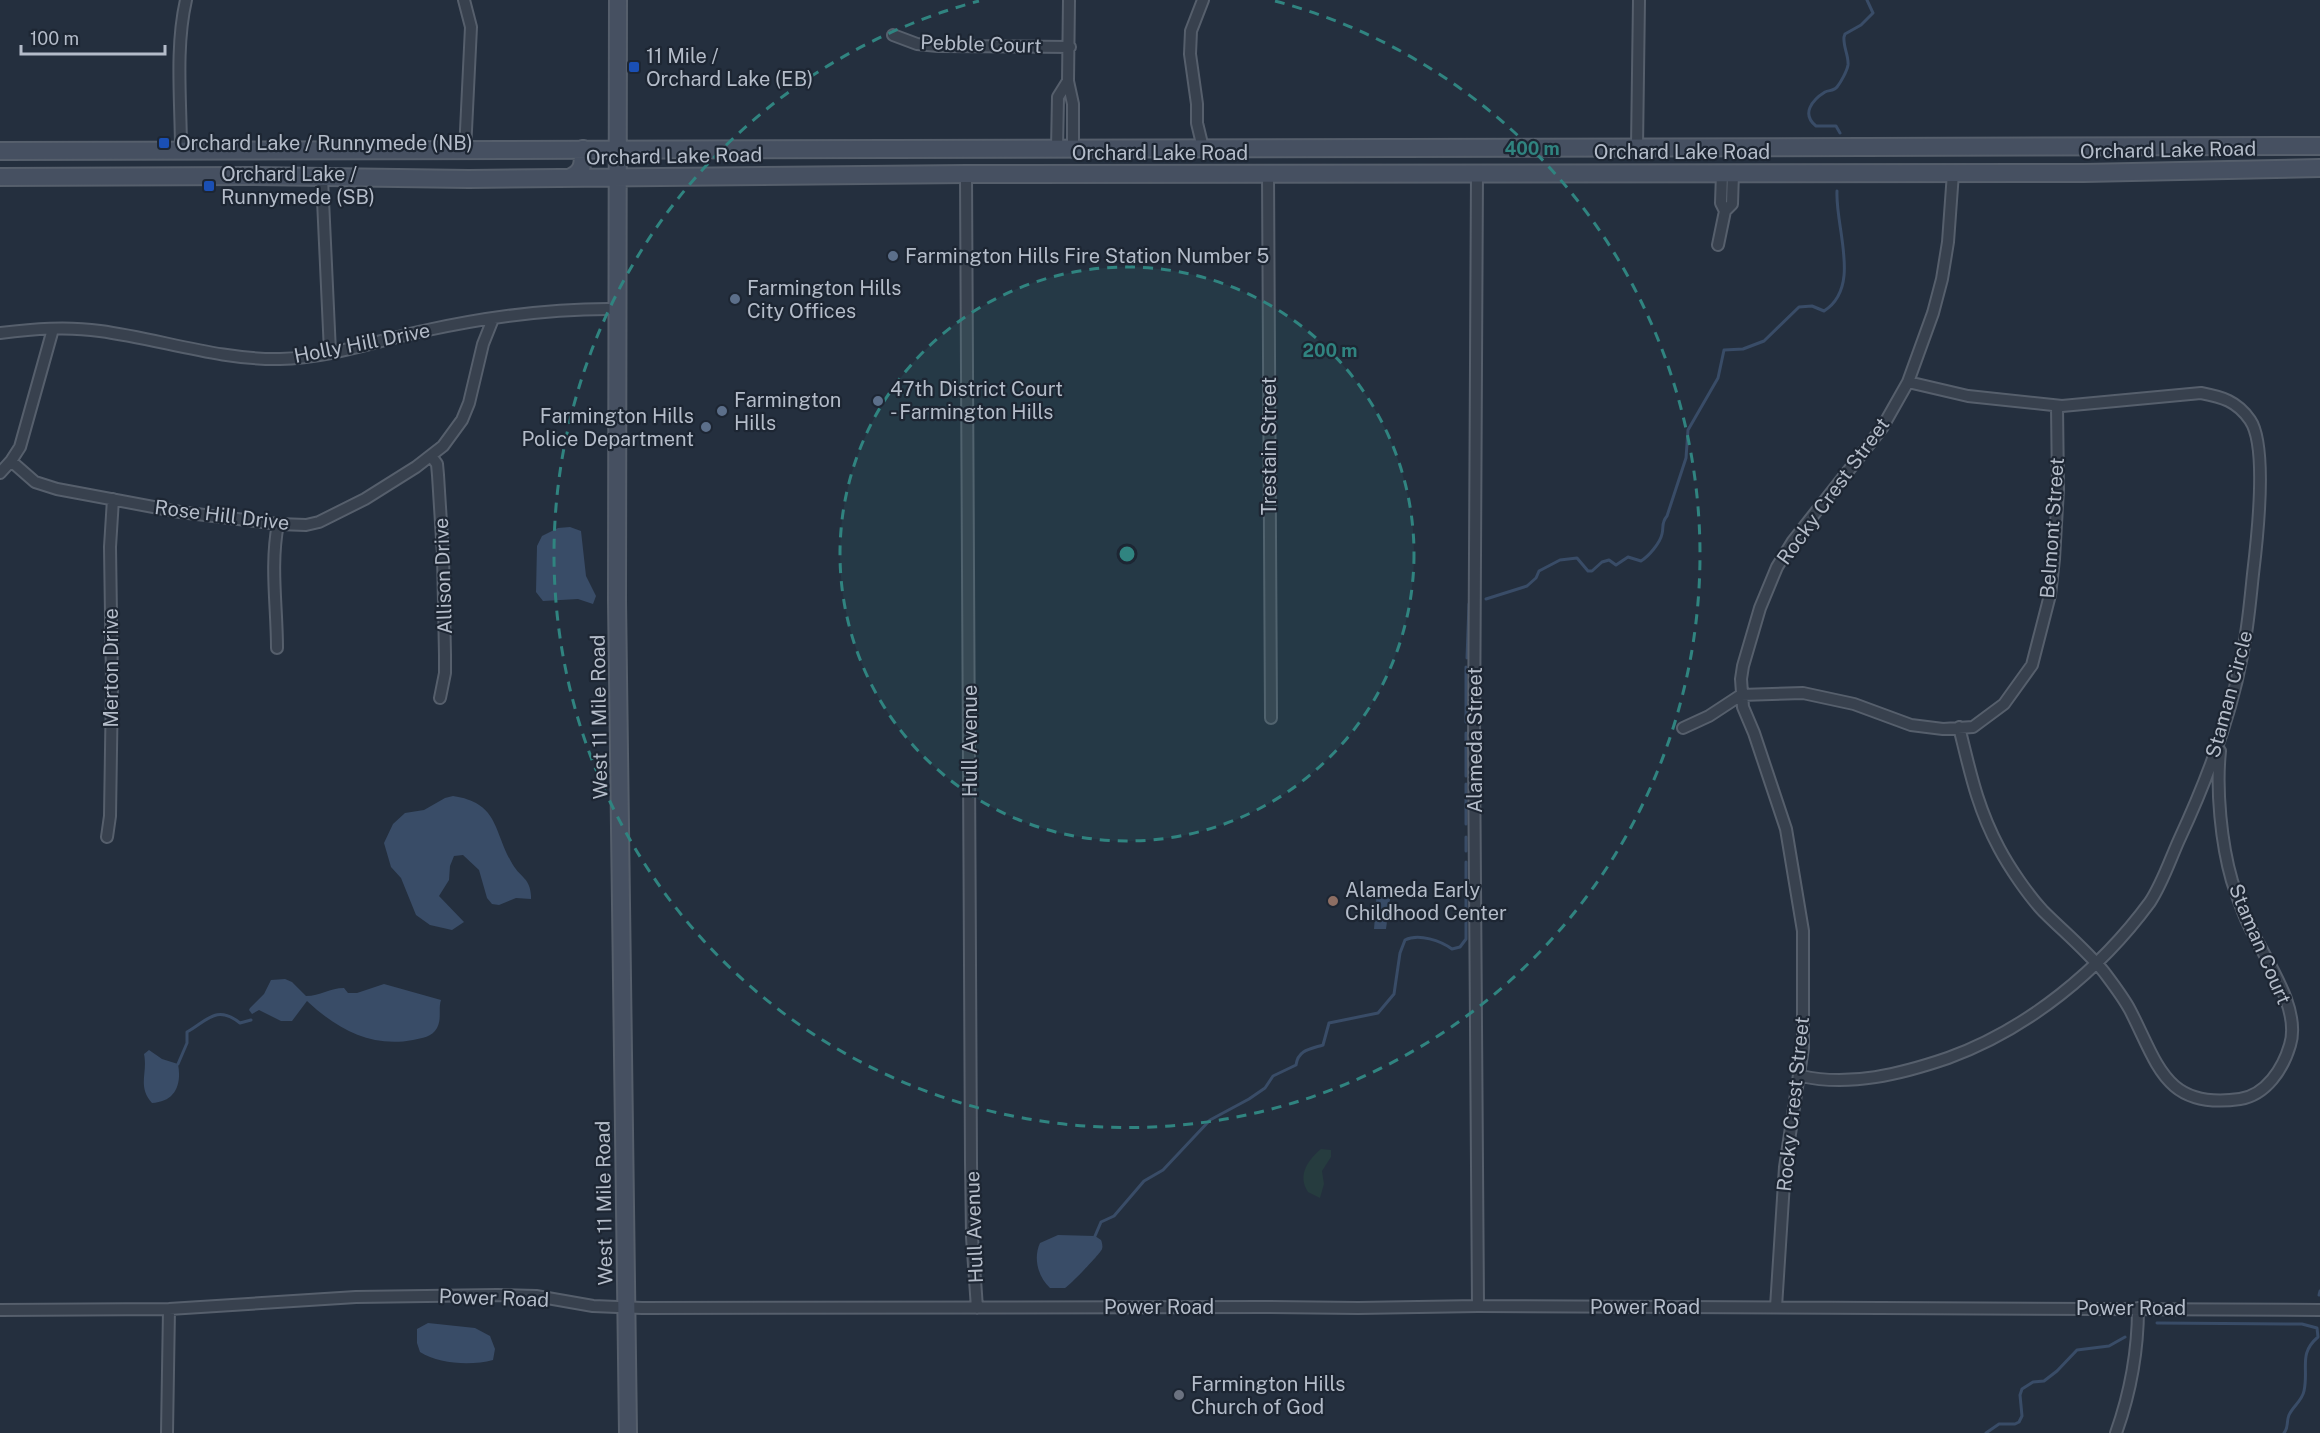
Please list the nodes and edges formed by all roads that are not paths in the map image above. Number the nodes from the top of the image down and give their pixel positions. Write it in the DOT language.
graph roads {
  1 [pos="186,0"];
  2 [pos="464,0"];
  3 [pos="618,0"];
  4 [pos="1069,0"];
  5 [pos="1203,0"];
  6 [pos="1639,0"];
  7 [pos="893,35"];
  8 [pos="1070,47"];
  9 [pos="1068,81"];
  10 [pos="2263,146"];
  11 [pos="2320,146"];
  12 [pos="1582,147"];
  13 [pos="1637,147"];
  14 [pos="1897,147"];
  15 [pos="2096,147"];
  16 [pos="619,148"];
  17 [pos="667,148"];
  18 [pos="1071,148"];
  19 [pos="1203,148"];
  20 [pos="1450,148"];
  21 [pos="583,149"];
  22 [pos="877,149"];
  23 [pos="903,149"];
  24 [pos="270,150"];
  25 [pos="0,151"];
  26 [pos="182,151"];
  27 [pos="324,151"];
  28 [pos="465,151"];
  29 [pos="2320,168"];
  30 [pos="2252,170"];
  31 [pos="1329,173"];
  32 [pos="1477,173"];
  33 [pos="1728,173"];
  34 [pos="1805,173"];
  35 [pos="1953,173"];
  36 [pos="2084,173"];
  37 [pos="966,174"];
  38 [pos="1191,174"];
  39 [pos="1268,174"];
  40 [pos="1565,174"];
  41 [pos="903,175"];
  42 [pos="250,176"];
  43 [pos="865,176"];
  44 [pos="0,177"];
  45 [pos="655,177"];
  46 [pos="322,178"];
  47 [pos="569,178"];
  48 [pos="617,178"];
  49 [pos="1718,245"];
  50 [pos="618,309"];
  51 [pos="494,319"];
  52 [pos="53,329"];
  53 [pos="0,333"];
  54 [pos="330,352"];
  55 [pos="1908,382"];
  56 [pos="2057,406"];
  57 [pos="431,456"];
  58 [pos="11,461"];
  59 [pos="0,473"];
  60 [pos="113,499"];
  61 [pos="278,524"];
  62 [pos="277,648"];
  63 [pos="1741,695"];
  64 [pos="440,698"];
  65 [pos="1271,718"];
  66 [pos="1683,728"];
  67 [pos="1959,728"];
  68 [pos="2223,730"];
  69 [pos="106,837"];
  70 [pos="2095,963"];
  71 [pos="1800,1076"];
  72 [pos="1478,1306"];
  73 [pos="1776,1306"];
  74 [pos="626,1308"];
  75 [pos="977,1308"];
  76 [pos="2138,1308"];
  77 [pos="0,1310"];
  78 [pos="169,1310"];
  79 [pos="2320,1310"];
  80 [pos="167,1433"];
  81 [pos="628,1433"];
  82 [pos="2116,1433"];
  1 -- 26 [label="street"];
  2 -- 28 [label="street"];
  3 -- 16 [label="main road, West 11 Mile Road"];
  4 -- 8 [label="street"];
  5 -- 19 [label="street"];
  6 -- 13 [label="street"];
  7 -- 8 [label="street, Pebble Court"];
  8 -- 9 [label="street"];
  9 -- 18 [label="street"];
  9 -- 18 [label="street"];
  10 -- 11 [label="main road, Orchard Lake Road"];
  10 -- 15 [label="main road, Orchard Lake Road"];
  10 -- 30 [label="main road"];
  12 -- 13 [label="main road, Orchard Lake Road"];
  12 -- 20 [label="main road, Orchard Lake Road"];
  12 -- 40 [label="main road"];
  13 -- 14 [label="main road, Orchard Lake Road"];
  14 -- 15 [label="main road, Orchard Lake Road"];
  14 -- 34 [label="main road"];
  15 -- 36 [label="main road"];
  16 -- 17 [label="main road, Orchard Lake Road"];
  16 -- 21 [label="main road, Orchard Lake Road"];
  16 -- 48 [label="main road, West 11 Mile Road"];
  17 -- 22 [label="main road, Orchard Lake Road"];
  17 -- 45 [label="main road"];
  18 -- 19 [label="main road, Orchard Lake Road"];
  18 -- 23 [label="main road, Orchard Lake Road"];
  18 -- 37 [label="main road"];
  19 -- 20 [label="main road, Orchard Lake Road"];
  19 -- 38 [label="main road"];
  20 -- 31 [label="main road"];
  21 -- 28 [label="main road, Orchard Lake Road"];
  21 -- 47 [label="main road"];
  22 -- 23 [label="main road, Orchard Lake Road"];
  22 -- 43 [label="main road"];
  23 -- 41 [label="main road"];
  24 -- 26 [label="main road, Orchard Lake Road"];
  24 -- 27 [label="main road, Orchard Lake Road"];
  24 -- 42 [label="main road"];
  25 -- 26 [label="main road, Orchard Lake Road"];
  27 -- 28 [label="main road, Orchard Lake Road"];
  27 -- 46 [label="main road"];
  29 -- 30 [label="main road, Orchard Lake Road"];
  30 -- 36 [label="main road, Orchard Lake Road"];
  31 -- 32 [label="main road, Orchard Lake Road"];
  31 -- 39 [label="main road, Orchard Lake Road"];
  32 -- 40 [label="main road, Orchard Lake Road"];
  32 -- 72 [label="street, Alameda Street"];
  33 -- 34 [label="main road, Orchard Lake Road"];
  33 -- 40 [label="main road, Orchard Lake Road"];
  33 -- 49 [label="street"];
  34 -- 35 [label="main road, Orchard Lake Road"];
  35 -- 36 [label="main road, Orchard Lake Road"];
  35 -- 55 [label="street, Rocky Crest Street"];
  37 -- 38 [label="main road, Orchard Lake Road"];
  37 -- 41 [label="main road, Orchard Lake Road"];
  37 -- 75 [label="street, Hull Avenue"];
  38 -- 39 [label="main road, Orchard Lake Road"];
  39 -- 65 [label="street, Trestain Street"];
  41 -- 43 [label="main road, Orchard Lake Road"];
  42 -- 44 [label="main road, Orchard Lake Road"];
  42 -- 46 [label="main road, Orchard Lake Road"];
  43 -- 45 [label="main road, Orchard Lake Road"];
  45 -- 48 [label="main road, Orchard Lake Road"];
  46 -- 47 [label="main road, Orchard Lake Road"];
  46 -- 54 [label="street"];
  47 -- 48 [label="main road, Orchard Lake Road"];
  48 -- 50 [label="main road, West 11 Mile Road"];
  50 -- 51 [label="street, Holly Hill Drive"];
  50 -- 74 [label="main road, West 11 Mile Road"];
  51 -- 54 [label="street, Holly Hill Drive"];
  51 -- 57 [label="street, Rose Hill Drive"];
  52 -- 53 [label="street, Holly Hill Drive"];
  52 -- 54 [label="street, Holly Hill Drive"];
  52 -- 58 [label="street"];
  55 -- 56 [label="street, Staman Circle"];
  55 -- 63 [label="street, Rocky Crest Street"];
  56 -- 67 [label="street, Belmont Street"];
  56 -- 68 [label="street, Staman Circle"];
  57 -- 61 [label="street, Rose Hill Drive"];
  57 -- 64 [label="street, Allison Drive"];
  58 -- 59 [label="street"];
  58 -- 60 [label="street, Rose Hill Drive"];
  60 -- 61 [label="street, Rose Hill Drive"];
  60 -- 69 [label="street, Merton Drive"];
  61 -- 62 [label="street"];
  63 -- 66 [label="street"];
  63 -- 67 [label="street"];
  63 -- 71 [label="street, Rocky Crest Street"];
  67 -- 70 [label="street"];
  68 -- 70 [label="street, Staman Circle"];
  68 -- 70 [label="street, Staman Court"];
  70 -- 71 [label="street, Staman Circle"];
  71 -- 73 [label="street, Rocky Crest Street"];
  72 -- 73 [label="street, Power Road"];
  72 -- 75 [label="street, Power Road"];
  73 -- 76 [label="street, Power Road"];
  74 -- 75 [label="street, Power Road"];
  74 -- 78 [label="street, Power Road"];
  74 -- 81 [label="main road, West 11 Mile Road"];
  76 -- 79 [label="street, Power Road"];
  76 -- 82 [label="street"];
  77 -- 78 [label="street, Power Road"];
  78 -- 80 [label="street"];
}
